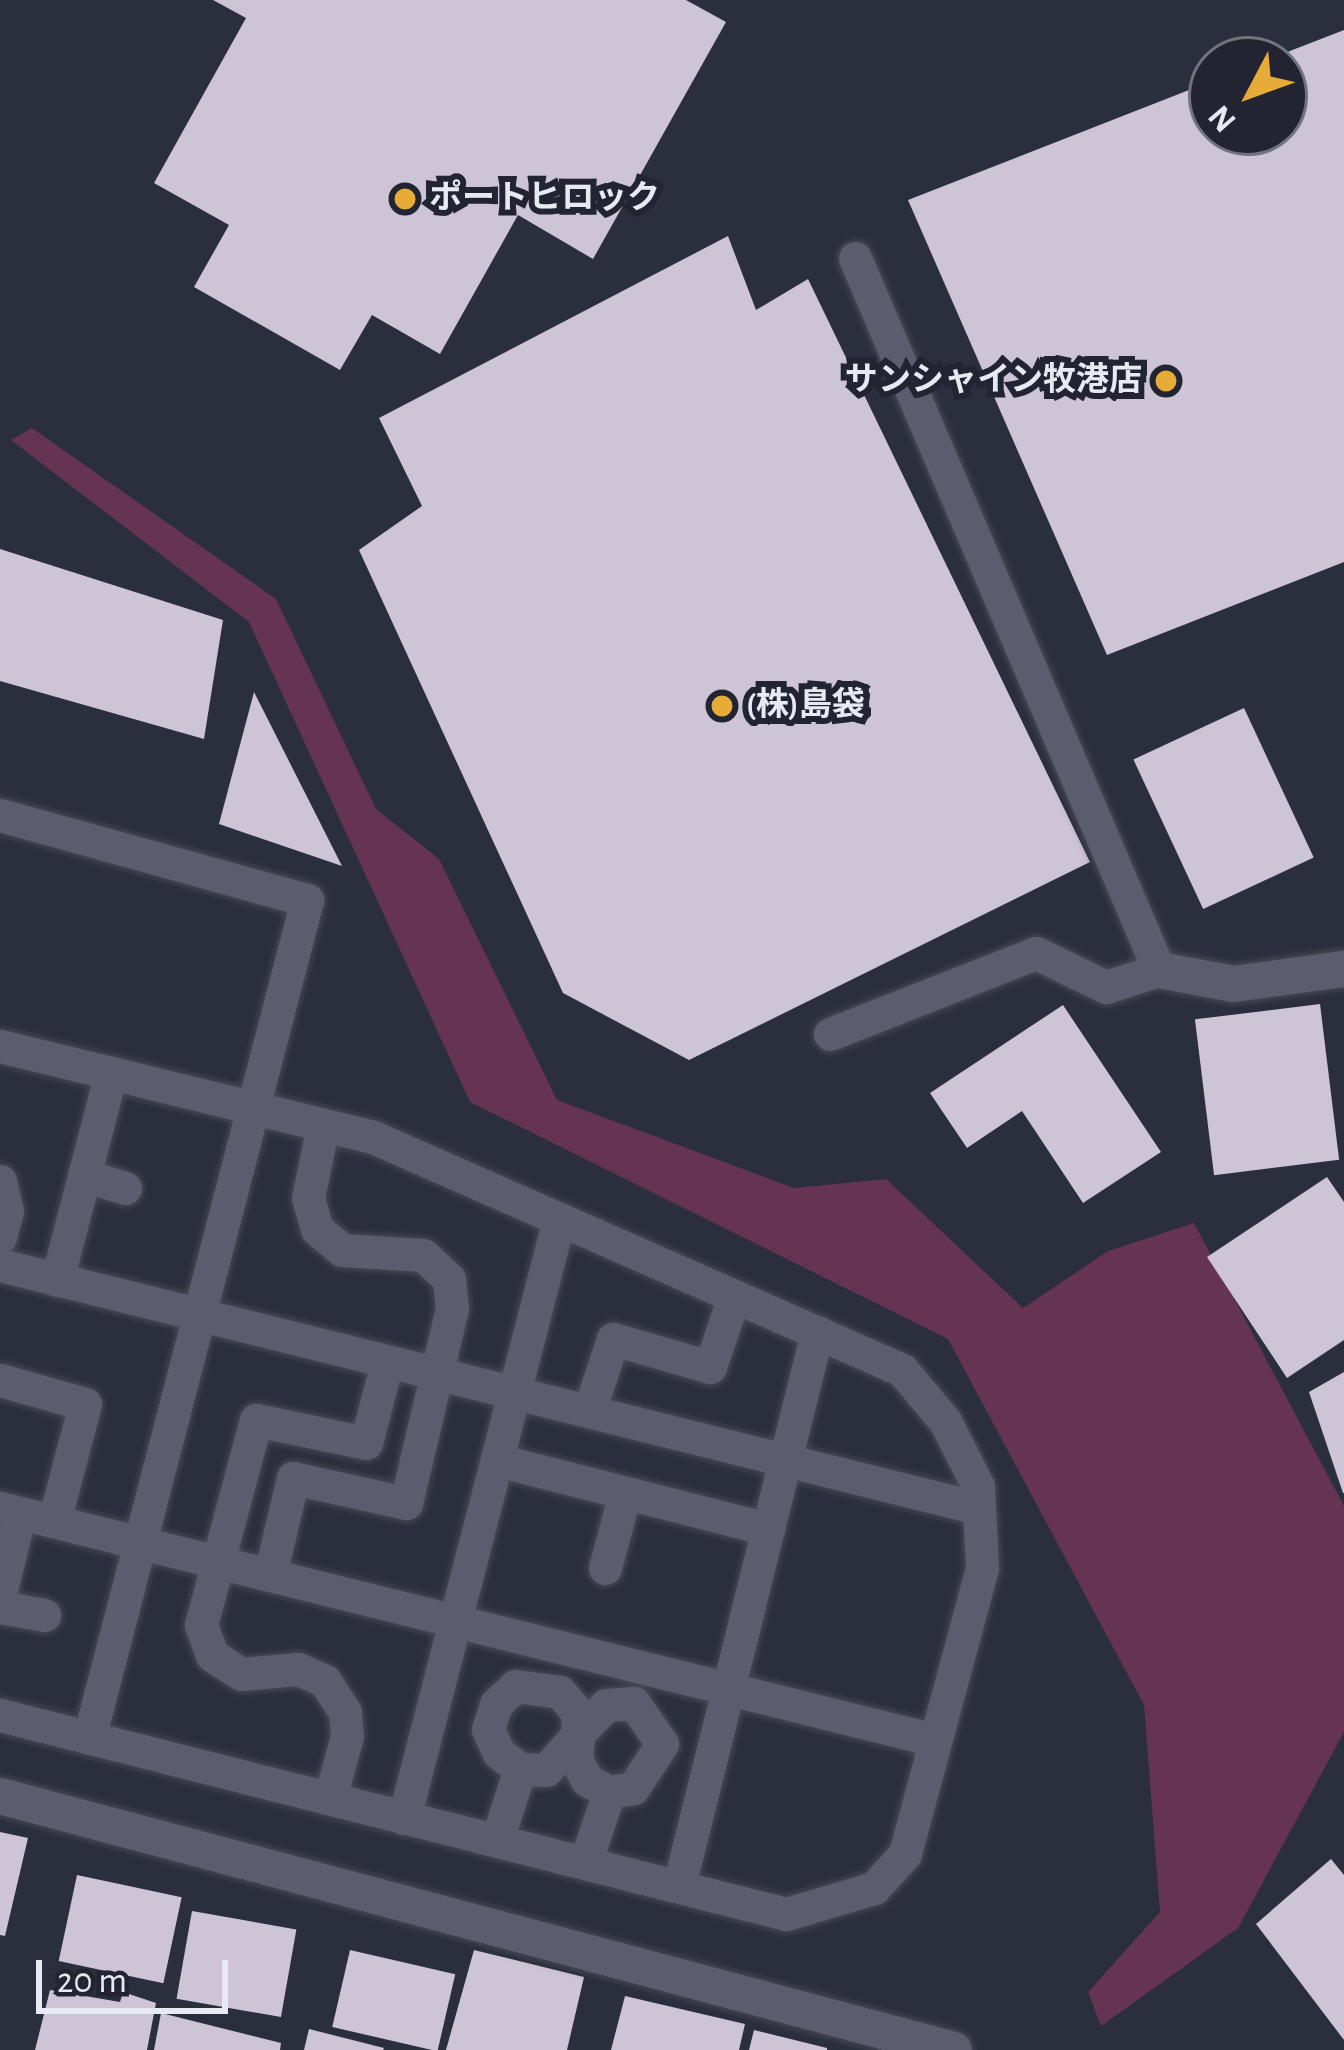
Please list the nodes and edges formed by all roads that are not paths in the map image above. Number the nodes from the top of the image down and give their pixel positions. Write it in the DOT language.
graph roads {
  1 [pos="855,258"];
  2 [pos="0,815"];
  3 [pos="1344,969"];
  4 [pos="1159,970"];
  5 [pos="830,1034"];
  6 [pos="0,1046"];
  7 [pos="111,1073"];
  8 [pos="252,1108"];
  9 [pos="323,1125"];
  10 [pos="84,1175"];
  11 [pos="0,1181"];
  12 [pos="125,1187"];
  13 [pos="559,1219"];
  14 [pos="0,1238"];
  15 [pos="0,1265"];
  16 [pos="57,1280"];
  17 [pos="734,1296"];
  18 [pos="198,1315"];
  19 [pos="817,1332"];
  20 [pos="387,1362"];
  21 [pos="442,1375"];
  22 [pos="0,1380"];
  23 [pos="514,1393"];
  24 [pos="589,1411"];
  25 [pos="496,1460"];
  26 [pos="785,1460"];
  27 [pos="625,1493"];
  28 [pos="978,1508"];
  29 [pos="10,1511"];
  30 [pos="54,1521"];
  31 [pos="768,1529"];
  32 [pos="140,1543"];
  33 [pos="217,1562"];
  34 [pos="605,1568"];
  35 [pos="270,1575"];
  36 [pos="0,1594"];
  37 [pos="0,1607"];
  38 [pos="44,1615"];
  39 [pos="455,1622"];
  40 [pos="728,1688"];
  41 [pos="0,1715"];
  42 [pos="578,1734"];
  43 [pos="89,1738"];
  44 [pos="935,1740"];
  45 [pos="520,1768"];
  46 [pos="609,1792"];
  47 [pos="0,1796"];
  48 [pos="330,1798"];
  49 [pos="404,1817"];
  50 [pos="496,1840"];
  51 [pos="585,1863"];
  52 [pos="680,1886"];
  53 [pos="954,2050"];
  1 -- 4 [label="lane"];
  2 -- 8 [label="lane"];
  3 -- 4 [label="street"];
  4 -- 5 [label="lane"];
  6 -- 7 [label="lane"];
  7 -- 8 [label="lane"];
  7 -- 10 [label="lane"];
  8 -- 9 [label="lane"];
  8 -- 18 [label="lane"];
  9 -- 13 [label="lane"];
  9 -- 21 [label="lane"];
  10 -- 12 [label="lane"];
  10 -- 16 [label="lane"];
  11 -- 14 [label="lane"];
  13 -- 17 [label="lane"];
  13 -- 23 [label="lane"];
  15 -- 16 [label="lane"];
  16 -- 18 [label="lane"];
  17 -- 19 [label="lane"];
  17 -- 24 [label="lane"];
  18 -- 20 [label="lane"];
  18 -- 32 [label="lane"];
  19 -- 26 [label="lane"];
  19 -- 28 [label="lane"];
  20 -- 21 [label="lane"];
  20 -- 33 [label="lane"];
  21 -- 23 [label="lane"];
  21 -- 35 [label="lane"];
  22 -- 30 [label="lane"];
  23 -- 24 [label="lane"];
  23 -- 25 [label="lane"];
  24 -- 26 [label="lane"];
  25 -- 27 [label="lane"];
  25 -- 39 [label="lane"];
  26 -- 28 [label="lane"];
  26 -- 31 [label="lane"];
  27 -- 31 [label="lane"];
  27 -- 34 [label="lane"];
  28 -- 44 [label="lane"];
  29 -- 30 [label="lane"];
  29 -- 36 [label="lane"];
  30 -- 32 [label="lane"];
  31 -- 40 [label="lane"];
  32 -- 33 [label="lane"];
  32 -- 43 [label="lane"];
  33 -- 35 [label="lane"];
  33 -- 48 [label="lane"];
  35 -- 39 [label="lane"];
  37 -- 38 [label="lane"];
  39 -- 40 [label="lane"];
  39 -- 49 [label="lane"];
  40 -- 44 [label="lane"];
  40 -- 52 [label="lane"];
  41 -- 43 [label="lane"];
  42 -- 45 [label="lane"];
  42 -- 45 [label="lane"];
  42 -- 46 [label="lane"];
  42 -- 46 [label="lane"];
  43 -- 48 [label="lane"];
  44 -- 52 [label="lane"];
  45 -- 50 [label="lane"];
  46 -- 51 [label="lane"];
  47 -- 53 [label="street"];
  48 -- 49 [label="lane"];
  49 -- 50 [label="lane"];
  50 -- 51 [label="lane"];
  51 -- 52 [label="lane"];
}
